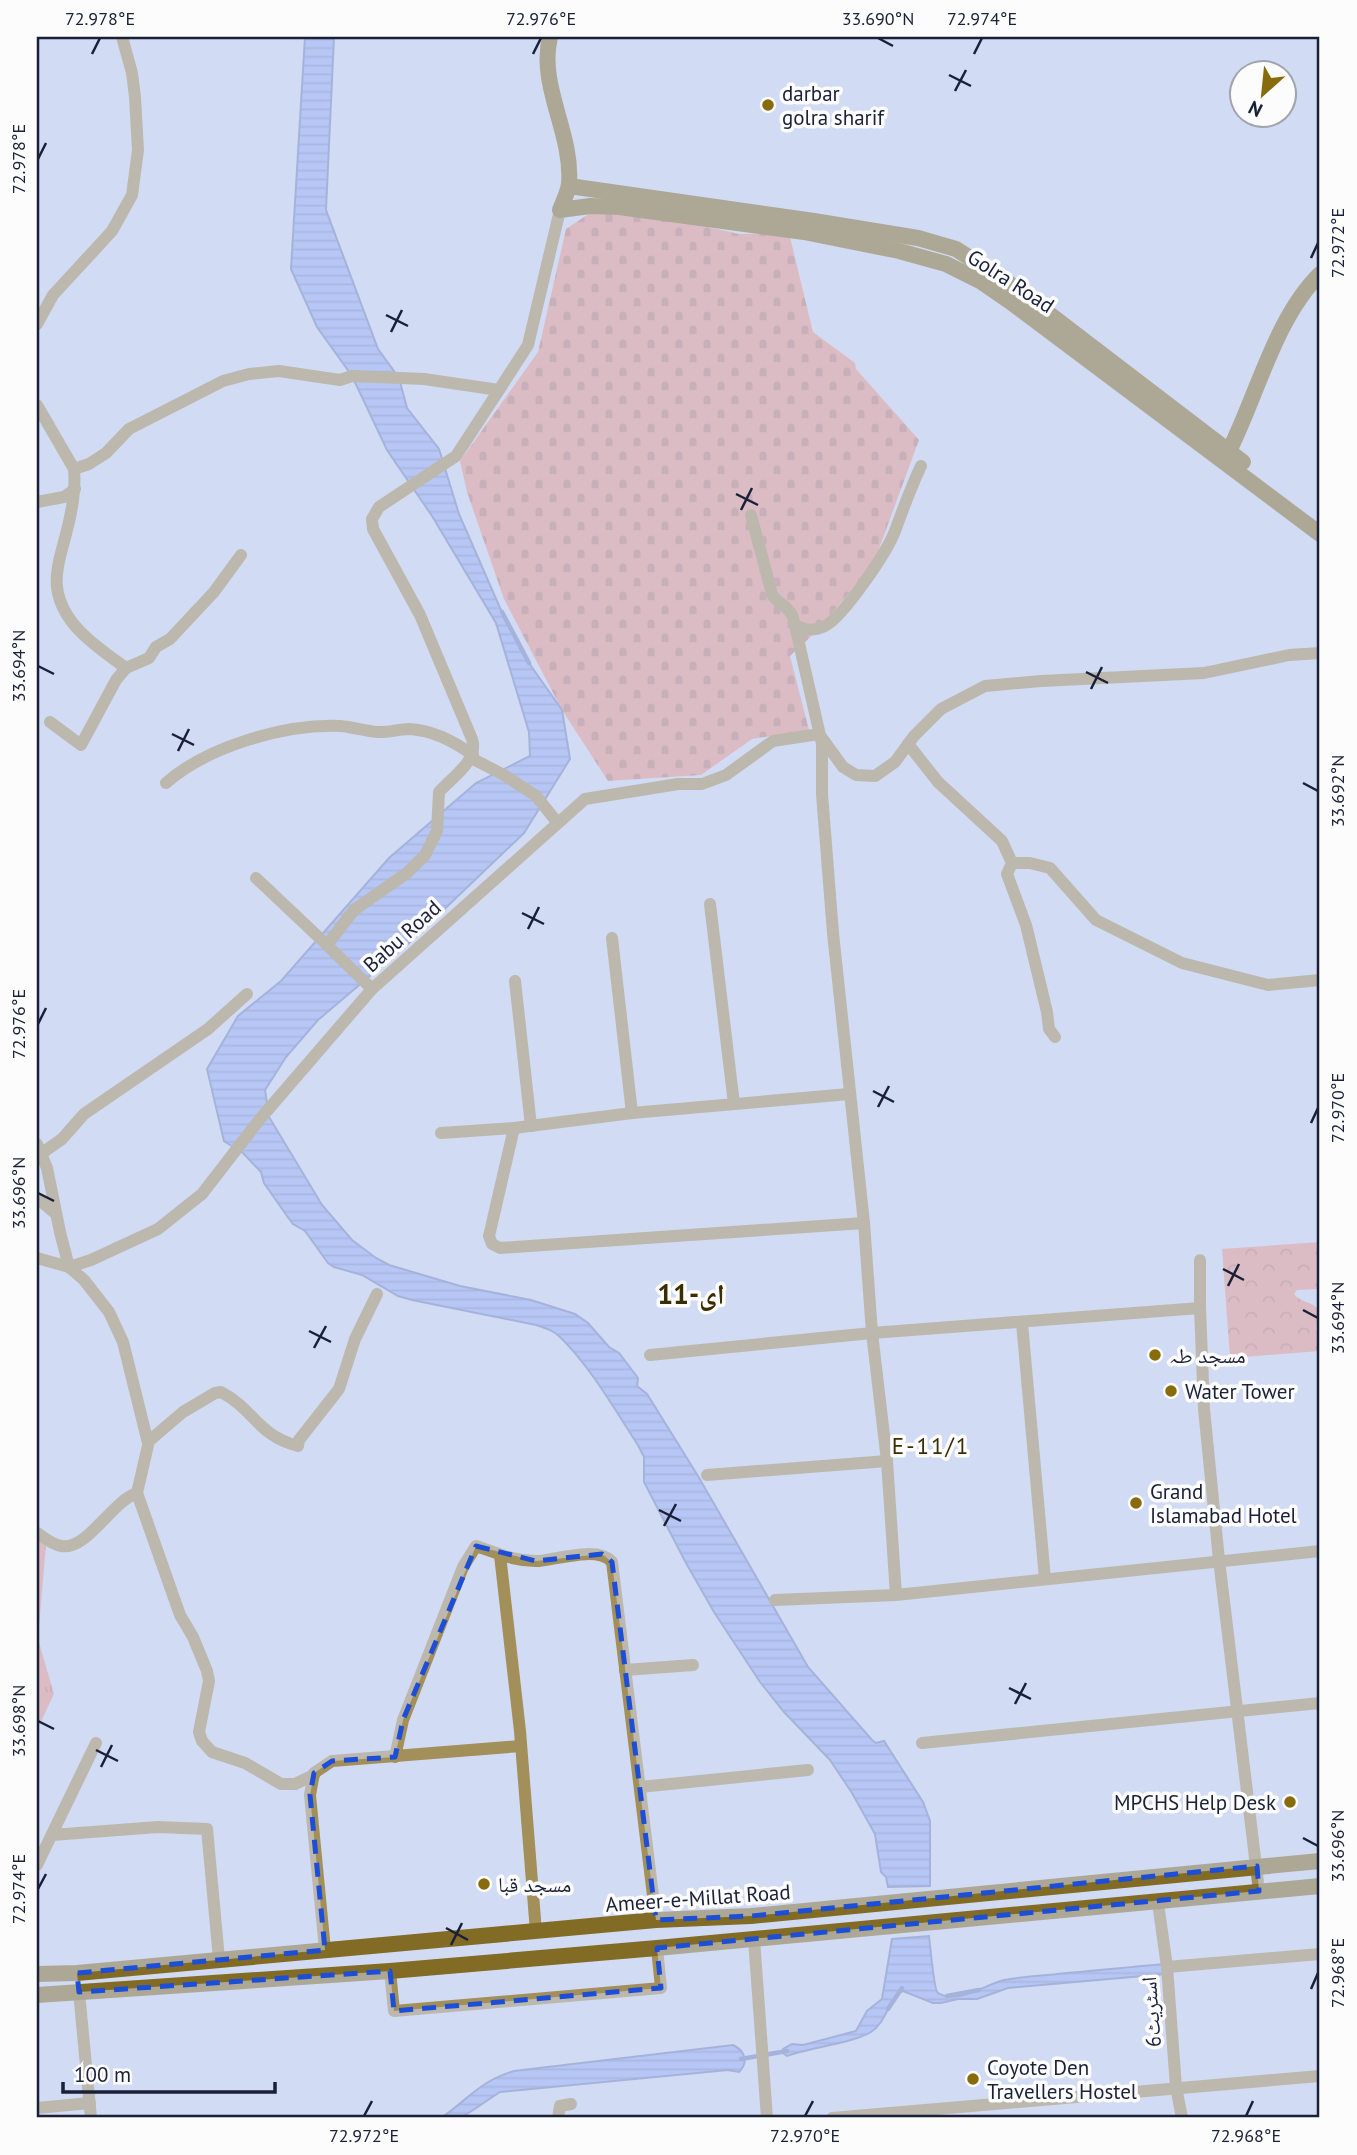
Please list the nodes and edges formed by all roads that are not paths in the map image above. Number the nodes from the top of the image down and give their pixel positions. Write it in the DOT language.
graph roads {
  1 [pos="122,37"];
  2 [pos="550,37"];
  3 [pos="569,186"];
  4 [pos="560,210"];
  5 [pos="1320,274"];
  6 [pos="37,324"];
  7 [pos="499,390"];
  8 [pos="37,405"];
  9 [pos="1226,456"];
  10 [pos="921,466"];
  11 [pos="74,469"];
  12 [pos="75,489"];
  13 [pos="37,502"];
  14 [pos="751,514"];
  15 [pos="1320,520"];
  16 [pos="1320,534"];
  17 [pos="242,555"];
  18 [pos="795,624"];
  19 [pos="1320,653"];
  20 [pos="125,668"];
  21 [pos="50,722"];
  22 [pos="819,734"];
  23 [pos="908,744"];
  24 [pos="472,756"];
  25 [pos="166,783"];
  26 [pos="557,822"];
  27 [pos="1012,863"];
  28 [pos="256,878"];
  29 [pos="710,904"];
  30 [pos="611,938"];
  31 [pos="327,946"];
  32 [pos="1320,980"];
  33 [pos="515,981"];
  34 [pos="372,989"];
  35 [pos="247,994"];
  36 [pos="1055,1037"];
  37 [pos="849,1094"];
  38 [pos="734,1104"];
  39 [pos="632,1113"];
  40 [pos="531,1126"];
  41 [pos="514,1128"];
  42 [pos="441,1133"];
  43 [pos="39,1148"];
  44 [pos="37,1198"];
  45 [pos="56,1214"];
  46 [pos="864,1223"];
  47 [pos="37,1258"];
  48 [pos="1200,1260"];
  49 [pos="69,1267"];
  50 [pos="377,1294"];
  51 [pos="1200,1308"];
  52 [pos="1022,1323"];
  53 [pos="872,1333"];
  54 [pos="650,1354"];
  55 [pos="148,1444"];
  56 [pos="887,1461"];
  57 [pos="706,1475"];
  58 [pos="137,1493"];
  59 [pos="37,1533"];
  60 [pos="1320,1551"];
  61 [pos="500,1555"];
  62 [pos="1219,1560"];
  63 [pos="1045,1579"];
  64 [pos="896,1595"];
  65 [pos="775,1600"];
  66 [pos="693,1665"];
  67 [pos="625,1670"];
  68 [pos="1320,1703"];
  69 [pos="1238,1711"];
  70 [pos="922,1742"];
  71 [pos="96,1743"];
  72 [pos="521,1746"];
  73 [pos="395,1757"];
  74 [pos="808,1770"];
  75 [pos="314,1774"];
  76 [pos="640,1787"];
  77 [pos="52,1835"];
  78 [pos="1320,1861"];
  79 [pos="37,1865"];
  80 [pos="1257,1866"];
  81 [pos="1320,1886"];
  82 [pos="1259,1891"];
  83 [pos="1158,1903"];
  84 [pos="751,1916"];
  85 [pos="656,1920"];
  86 [pos="536,1932"];
  87 [pos="754,1939"];
  88 [pos="388,1945"];
  89 [pos="657,1948"];
  90 [pos="325,1950"];
  91 [pos="1320,1954"];
  92 [pos="219,1959"];
  93 [pos="1167,1967"];
  94 [pos="390,1971"];
  95 [pos="77,1973"];
  96 [pos="37,1974"];
  97 [pos="79,1992"];
  98 [pos="37,1995"];
  99 [pos="1320,2076"];
  100 [pos="1176,2087"];
  101 [pos="90,2103"];
  102 [pos="571,2104"];
  103 [pos="37,2108"];
  104 [pos="91,2118"];
  105 [pos="558,2118"];
  106 [pos="767,2118"];
  107 [pos="832,2118"];
  108 [pos="1181,2118"];
  1 -- 6 [label="street"];
  2 -- 3 [label="main road"];
  3 -- 4 [label="main road"];
  3 -- 9 [label="main road, Golra Road"];
  4 -- 7 [label="street"];
  4 -- 9 [label="main road, Golra Road"];
  5 -- 9 [label="main road"];
  7 -- 11 [label="street"];
  7 -- 24 [label="street"];
  8 -- 11 [label="street"];
  9 -- 15 [label="main road, Golra Road"];
  9 -- 16 [label="main road, Golra Road"];
  10 -- 18 [label="street"];
  11 -- 12 [label="street"];
  12 -- 13 [label="street"];
  12 -- 20 [label="street"];
  14 -- 18 [label="street"];
  17 -- 20 [label="street"];
  18 -- 22 [label="street"];
  19 -- 23 [label="street"];
  20 -- 21 [label="street"];
  22 -- 23 [label="street"];
  22 -- 26 [label="street, Babu Road"];
  22 -- 37 [label="street"];
  23 -- 27 [label="street"];
  24 -- 25 [label="street"];
  24 -- 26 [label="street"];
  24 -- 31 [label="street"];
  26 -- 34 [label="street, Babu Road"];
  27 -- 32 [label="street"];
  27 -- 36 [label="street"];
  28 -- 31 [label="street"];
  29 -- 38 [label="street"];
  30 -- 39 [label="street"];
  31 -- 34 [label="street"];
  33 -- 40 [label="street"];
  34 -- 49 [label="street, Babu Road"];
  35 -- 43 [label="street"];
  37 -- 38 [label="street"];
  37 -- 46 [label="street"];
  38 -- 39 [label="street"];
  39 -- 40 [label="street"];
  40 -- 41 [label="street"];
  41 -- 42 [label="street"];
  41 -- 46 [label="street"];
  43 -- 45 [label="street"];
  44 -- 45 [label="street"];
  45 -- 49 [label="street"];
  46 -- 53 [label="street"];
  47 -- 49 [label="street"];
  48 -- 51 [label="street"];
  49 -- 55 [label="street"];
  50 -- 55 [label="street"];
  51 -- 52 [label="street"];
  51 -- 62 [label="street"];
  52 -- 53 [label="street"];
  52 -- 63 [label="street"];
  53 -- 54 [label="street"];
  53 -- 56 [label="street"];
  55 -- 58 [label="street"];
  56 -- 57 [label="street"];
  56 -- 64 [label="street"];
  58 -- 59 [label="street"];
  58 -- 75 [label="street"];
  60 -- 62 [label="street"];
  61 -- 67 [label="street"];
  61 -- 72 [label="street"];
  61 -- 73 [label="street"];
  62 -- 63 [label="street"];
  62 -- 69 [label="street"];
  63 -- 64 [label="street"];
  64 -- 65 [label="street"];
  66 -- 67 [label="street"];
  67 -- 76 [label="street"];
  68 -- 69 [label="street"];
  69 -- 70 [label="street"];
  69 -- 80 [label="street"];
  71 -- 77 [label="street"];
  72 -- 73 [label="street"];
  72 -- 86 [label="street"];
  73 -- 75 [label="street"];
  74 -- 76 [label="street"];
  75 -- 90 [label="street"];
  76 -- 85 [label="street"];
  77 -- 79 [label="street"];
  77 -- 92 [label="street"];
  78 -- 80 [label="main road, Ameer-e-Millat Road"];
  80 -- 82 [label="street"];
  80 -- 84 [label="main road, Ameer-e-Millat Road"];
  81 -- 82 [label="main road, Ameer-e-Millat Road"];
  82 -- 83 [label="main road, Ameer-e-Millat Road"];
  83 -- 87 [label="main road, Ameer-e-Millat Road"];
  83 -- 93 [label="street, اسٹریٹ6"];
  84 -- 85 [label="main road, Ameer-e-Millat Road"];
  84 -- 87 [label="main road"];
  85 -- 86 [label="main road, Ameer-e-Millat Road"];
  86 -- 88 [label="main road, Ameer-e-Millat Road"];
  87 -- 89 [label="main road, Ameer-e-Millat Road"];
  87 -- 106 [label="street"];
  88 -- 90 [label="main road, Ameer-e-Millat Road"];
  88 -- 94 [label="main road"];
  89 -- 94 [label="main road, Ameer-e-Millat Road"];
  89 -- 94 [label="street"];
  90 -- 92 [label="main road, Ameer-e-Millat Road"];
  91 -- 93 [label="street"];
  92 -- 95 [label="main road, Ameer-e-Millat Road"];
  93 -- 100 [label="street, اسٹریٹ6"];
  94 -- 97 [label="main road, Ameer-e-Millat Road"];
  95 -- 96 [label="main road, Ameer-e-Millat Road"];
  95 -- 97 [label="main road"];
  97 -- 98 [label="main road, Ameer-e-Millat Road"];
  97 -- 101 [label="street"];
  99 -- 100 [label="street"];
  100 -- 107 [label="street"];
  100 -- 108 [label="street, اسٹریٹ6"];
  101 -- 103 [label="street"];
  101 -- 104 [label="street"];
  102 -- 105 [label="street"];
}
